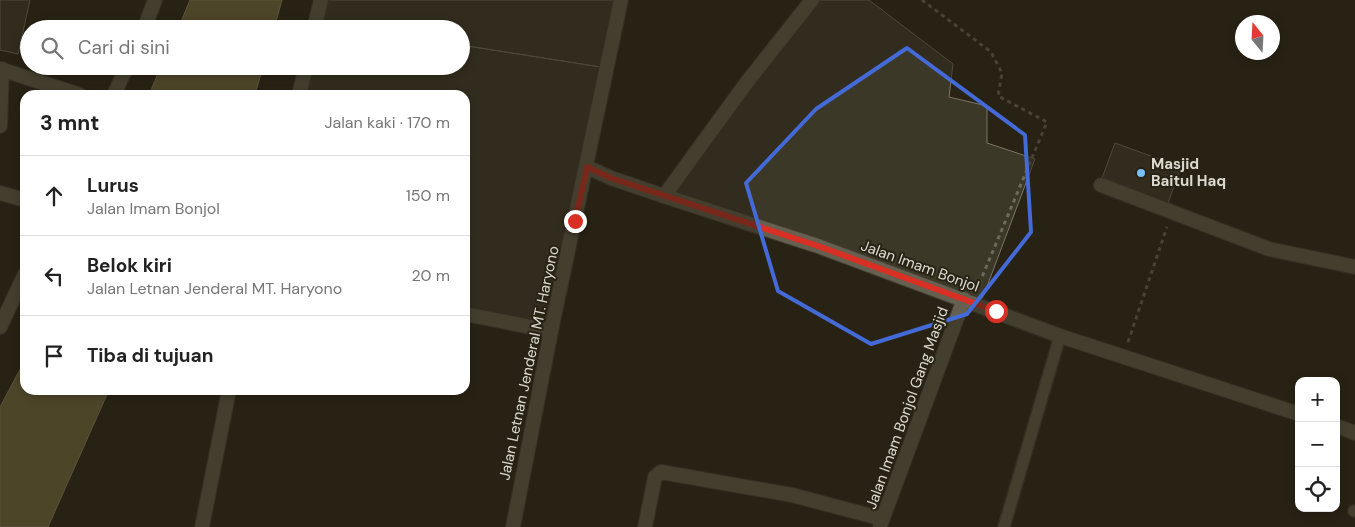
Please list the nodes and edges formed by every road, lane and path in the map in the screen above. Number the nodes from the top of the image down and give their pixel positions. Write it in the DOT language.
graph roads {
  1 [pos="155,0"];
  2 [pos="321,0"];
  3 [pos="621,0"];
  4 [pos="812,0"];
  5 [pos="922,0"];
  6 [pos="147,20"];
  7 [pos="316,20"];
  8 [pos="1,69"];
  9 [pos="123,75"];
  10 [pos="304,75"];
  11 [pos="65,90"];
  12 [pos="116,90"];
  13 [pos="300,90"];
  14 [pos="0,126"];
  15 [pos="587,167"];
  16 [pos="1101,185"];
  17 [pos="0,193"];
  18 [pos="664,196"];
  19 [pos="20,199"];
  20 [pos="1172,212"];
  21 [pos="1355,268"];
  22 [pos="20,285"];
  23 [pos="968,300"];
  24 [pos="470,315"];
  25 [pos="0,327"];
  26 [pos="551,330"];
  27 [pos="1060,336"];
  28 [pos="1122,357"];
  29 [pos="228,395"];
  30 [pos="1295,413"];
  31 [pos="1340,427"];
  32 [pos="1355,432"];
  33 [pos="881,523"];
  34 [pos="202,527"];
  35 [pos="513,527"];
  36 [pos="645,527"];
  37 [pos="1004,527"];
  1 -- 6 [label="street"];
  2 -- 7 [label="street"];
  3 -- 15 [label="street, Jalan Letnan Jenderal MT. Haryono"];
  4 -- 18 [label="street"];
  5 -- 23 [label="path"];
  8 -- 11 [label="street"];
  8 -- 14 [label="street"];
  9 -- 12 [label="street"];
  10 -- 13 [label="street"];
  15 -- 18 [label="street, Jalan Imam Bonjol"];
  15 -- 26 [label="street, Jalan Letnan Jenderal MT. Haryono"];
  16 -- 20 [label="street"];
  17 -- 19 [label="street"];
  18 -- 23 [label="street, Jalan Imam Bonjol"];
  20 -- 21 [label="street"];
  20 -- 28 [label="path"];
  22 -- 25 [label="street"];
  23 -- 27 [label="street, Jalan Imam Bonjol"];
  23 -- 33 [label="street, Jalan Imam Bonjol Gang Masjid"];
  24 -- 26 [label="street"];
  26 -- 35 [label="street, Jalan Letnan Jenderal MT. Haryono"];
  27 -- 28 [label="street, Jalan Imam Bonjol"];
  27 -- 37 [label="lane"];
  28 -- 30 [label="street, Jalan Imam Bonjol"];
  29 -- 34 [label="street"];
  31 -- 32 [label="street"];
  33 -- 36 [label="street"];
}
